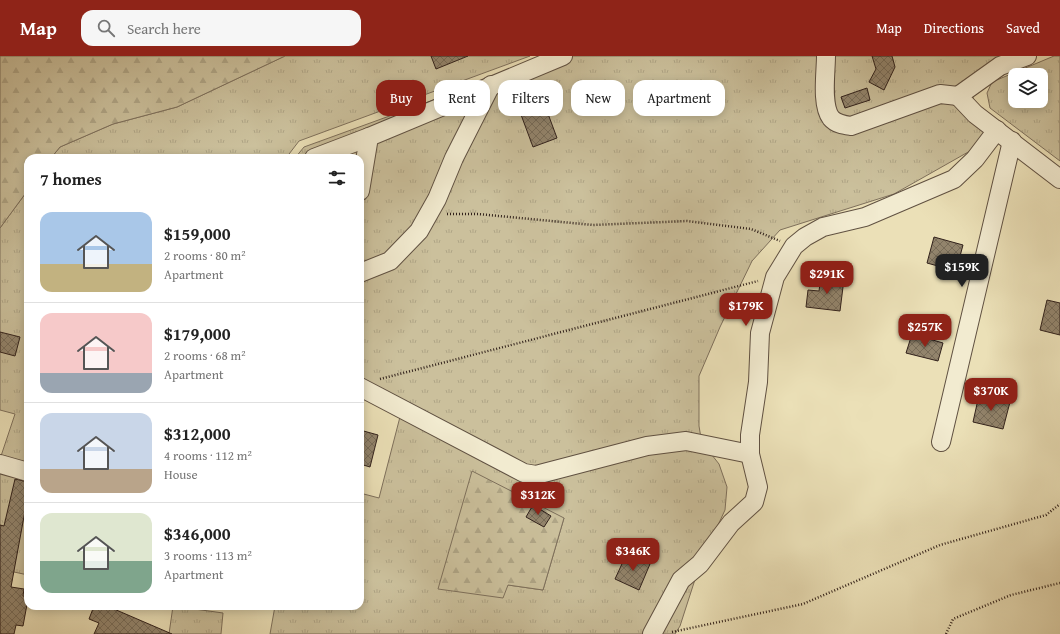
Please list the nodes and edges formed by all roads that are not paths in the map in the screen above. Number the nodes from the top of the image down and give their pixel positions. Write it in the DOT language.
graph roads {
  1 [pos="563,56"];
  2 [pos="826,56"];
  3 [pos="1027,56"];
  4 [pos="491,85"];
  5 [pos="958,96"];
  6 [pos="997,130"];
  7 [pos="369,138"];
  8 [pos="1012,141"];
  9 [pos="325,154"];
  10 [pos="364,168"];
  11 [pos="1060,179"];
  12 [pos="364,271"];
  13 [pos="368,384"];
  14 [pos="941,442"];
  15 [pos="750,454"];
  16 [pos="0,464"];
  17 [pos="24,469"];
  18 [pos="661,633"];
  1 -- 4 [label="street"];
  2 -- 5 [label="street"];
  3 -- 5 [label="street"];
  4 -- 7 [label="street"];
  4 -- 12 [label="street"];
  5 -- 6 [label="street"];
  6 -- 8 [label="street"];
  6 -- 15 [label="street"];
  7 -- 9 [label="street"];
  7 -- 10 [label="street"];
  8 -- 11 [label="street"];
  8 -- 14 [label="street"];
  13 -- 15 [label="street"];
  15 -- 18 [label="street"];
  16 -- 17 [label="street"];
}
